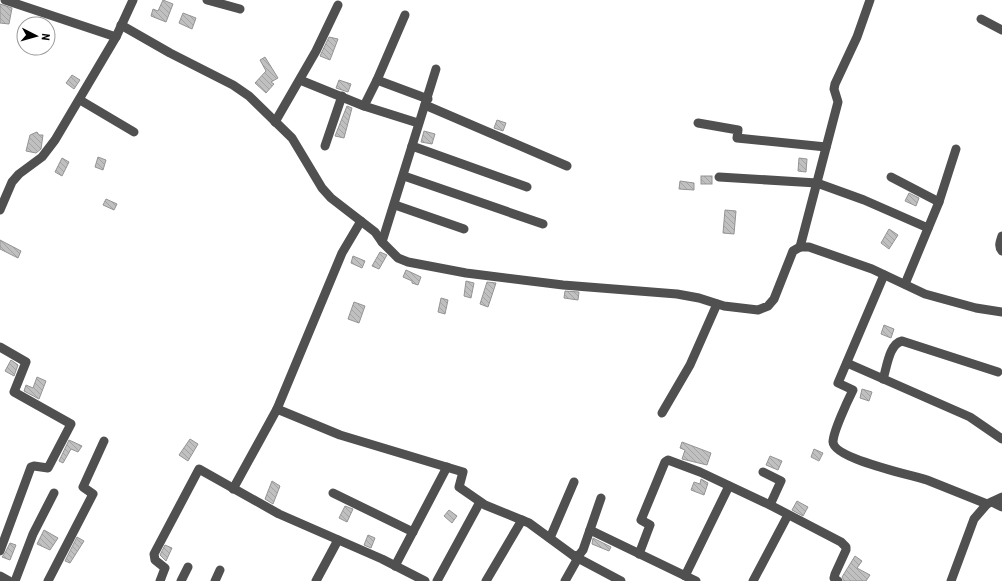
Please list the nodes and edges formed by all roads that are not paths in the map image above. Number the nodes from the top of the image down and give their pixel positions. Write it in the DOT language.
graph roads {
  1 [pos="5,0"];
  2 [pos="133,0"];
  3 [pos="207,0"];
  4 [pos="870,0"];
  5 [pos="338,5"];
  6 [pos="240,8"];
  7 [pos="405,15"];
  8 [pos="981,19"];
  9 [pos="121,25"];
  10 [pos="1002,30"];
  11 [pos="116,37"];
  12 [pos="436,69"];
  13 [pos="300,80"];
  14 [pos="377,80"];
  15 [pos="342,96"];
  16 [pos="80,100"];
  17 [pos="427,102"];
  18 [pos="364,106"];
  19 [pos="275,122"];
  20 [pos="418,122"];
  21 [pos="698,122"];
  22 [pos="134,132"];
  23 [pos="326,146"];
  24 [pos="412,146"];
  25 [pos="826,147"];
  26 [pos="956,149"];
  27 [pos="567,166"];
  28 [pos="404,176"];
  29 [pos="719,177"];
  30 [pos="891,177"];
  31 [pos="817,183"];
  32 [pos="527,187"];
  33 [pos="939,202"];
  34 [pos="395,205"];
  35 [pos="0,210"];
  36 [pos="361,221"];
  37 [pos="543,224"];
  38 [pos="928,228"];
  39 [pos="464,229"];
  40 [pos="1002,236"];
  41 [pos="382,242"];
  42 [pos="800,247"];
  43 [pos="1002,252"];
  44 [pos="884,275"];
  45 [pos="905,284"];
  46 [pos="717,304"];
  47 [pos="1002,312"];
  48 [pos="0,347"];
  49 [pos="846,363"];
  50 [pos="998,372"];
  51 [pos="883,379"];
  52 [pos="277,409"];
  53 [pos="662,412"];
  54 [pos="1002,439"];
  55 [pos="104,441"];
  56 [pos="447,467"];
  57 [pos="763,472"];
  58 [pos="574,482"];
  59 [pos="729,486"];
  60 [pos="233,489"];
  61 [pos="54,492"];
  62 [pos="333,493"];
  63 [pos="1002,497"];
  64 [pos="601,498"];
  65 [pos="480,502"];
  66 [pos="989,503"];
  67 [pos="770,505"];
  68 [pos="1002,507"];
  69 [pos="788,515"];
  70 [pos="522,520"];
  71 [pos="590,530"];
  72 [pos="413,532"];
  73 [pos="550,538"];
  74 [pos="338,540"];
  75 [pos="0,551"];
  76 [pos="639,554"];
  77 [pos="576,557"];
  78 [pos="395,566"];
  79 [pos="188,567"];
  80 [pos="220,570"];
  81 [pos="0,576"];
  82 [pos="685,576"];
  83 [pos="953,580"];
  84 [pos="9,581"];
  85 [pos="15,581"];
  86 [pos="48,581"];
  87 [pos="160,581"];
  88 [pos="181,581"];
  89 [pos="215,581"];
  90 [pos="316,581"];
  91 [pos="425,581"];
  92 [pos="437,581"];
  93 [pos="486,581"];
  94 [pos="566,581"];
  95 [pos="621,581"];
  96 [pos="696,581"];
  97 [pos="753,581"];
  98 [pos="838,581"];
  1 -- 11 [label="street"];
  2 -- 9 [label="street"];
  3 -- 6 [label="street"];
  4 -- 25 [label="street"];
  5 -- 13 [label="street"];
  7 -- 14 [label="street"];
  8 -- 10 [label="street"];
  9 -- 11 [label="street"];
  9 -- 19 [label="street"];
  11 -- 16 [label="street"];
  12 -- 17 [label="street"];
  13 -- 15 [label="street"];
  13 -- 19 [label="street"];
  14 -- 17 [label="street"];
  14 -- 18 [label="street"];
  15 -- 18 [label="street"];
  15 -- 23 [label="street"];
  16 -- 22 [label="street"];
  16 -- 35 [label="street"];
  17 -- 20 [label="street"];
  17 -- 27 [label="street"];
  18 -- 20 [label="street"];
  19 -- 36 [label="street"];
  20 -- 24 [label="street"];
  21 -- 25 [label="street"];
  24 -- 28 [label="street"];
  24 -- 32 [label="street"];
  25 -- 31 [label="street"];
  26 -- 33 [label="street"];
  28 -- 34 [label="street"];
  28 -- 37 [label="street"];
  29 -- 31 [label="street"];
  30 -- 33 [label="street"];
  31 -- 38 [label="street"];
  31 -- 42 [label="street"];
  33 -- 38 [label="street"];
  34 -- 39 [label="street"];
  34 -- 41 [label="street"];
  36 -- 41 [label="street"];
  36 -- 52 [label="street"];
  38 -- 45 [label="street"];
  40 -- 43 [label="street"];
  41 -- 46 [label="street"];
  42 -- 44 [label="street"];
  42 -- 46 [label="street"];
  44 -- 45 [label="street"];
  44 -- 49 [label="street"];
  45 -- 47 [label="street"];
  46 -- 53 [label="street"];
  48 -- 75 [label="street"];
  49 -- 51 [label="street"];
  49 -- 66 [label="street"];
  50 -- 51 [label="street"];
  51 -- 54 [label="street"];
  52 -- 56 [label="street"];
  52 -- 60 [label="street"];
  55 -- 86 [label="street"];
  56 -- 65 [label="street"];
  56 -- 72 [label="street"];
  57 -- 67 [label="street"];
  58 -- 73 [label="street"];
  59 -- 67 [label="street"];
  59 -- 76 [label="street"];
  59 -- 82 [label="street"];
  60 -- 74 [label="street"];
  60 -- 87 [label="street"];
  61 -- 85 [label="street"];
  62 -- 72 [label="street"];
  63 -- 66 [label="street"];
  64 -- 71 [label="street"];
  65 -- 70 [label="street"];
  65 -- 92 [label="street"];
  66 -- 68 [label="street"];
  66 -- 83 [label="street"];
  67 -- 69 [label="street"];
  69 -- 97 [label="street"];
  69 -- 98 [label="street"];
  70 -- 73 [label="street"];
  70 -- 93 [label="street"];
  71 -- 76 [label="street"];
  71 -- 77 [label="street"];
  72 -- 78 [label="street"];
  73 -- 77 [label="street"];
  74 -- 78 [label="street"];
  74 -- 90 [label="street"];
  76 -- 82 [label="street"];
  77 -- 94 [label="street"];
  77 -- 95 [label="street"];
  78 -- 91 [label="street"];
  79 -- 88 [label="street"];
  80 -- 89 [label="street"];
  81 -- 84 [label="street"];
  82 -- 96 [label="street"];
}
